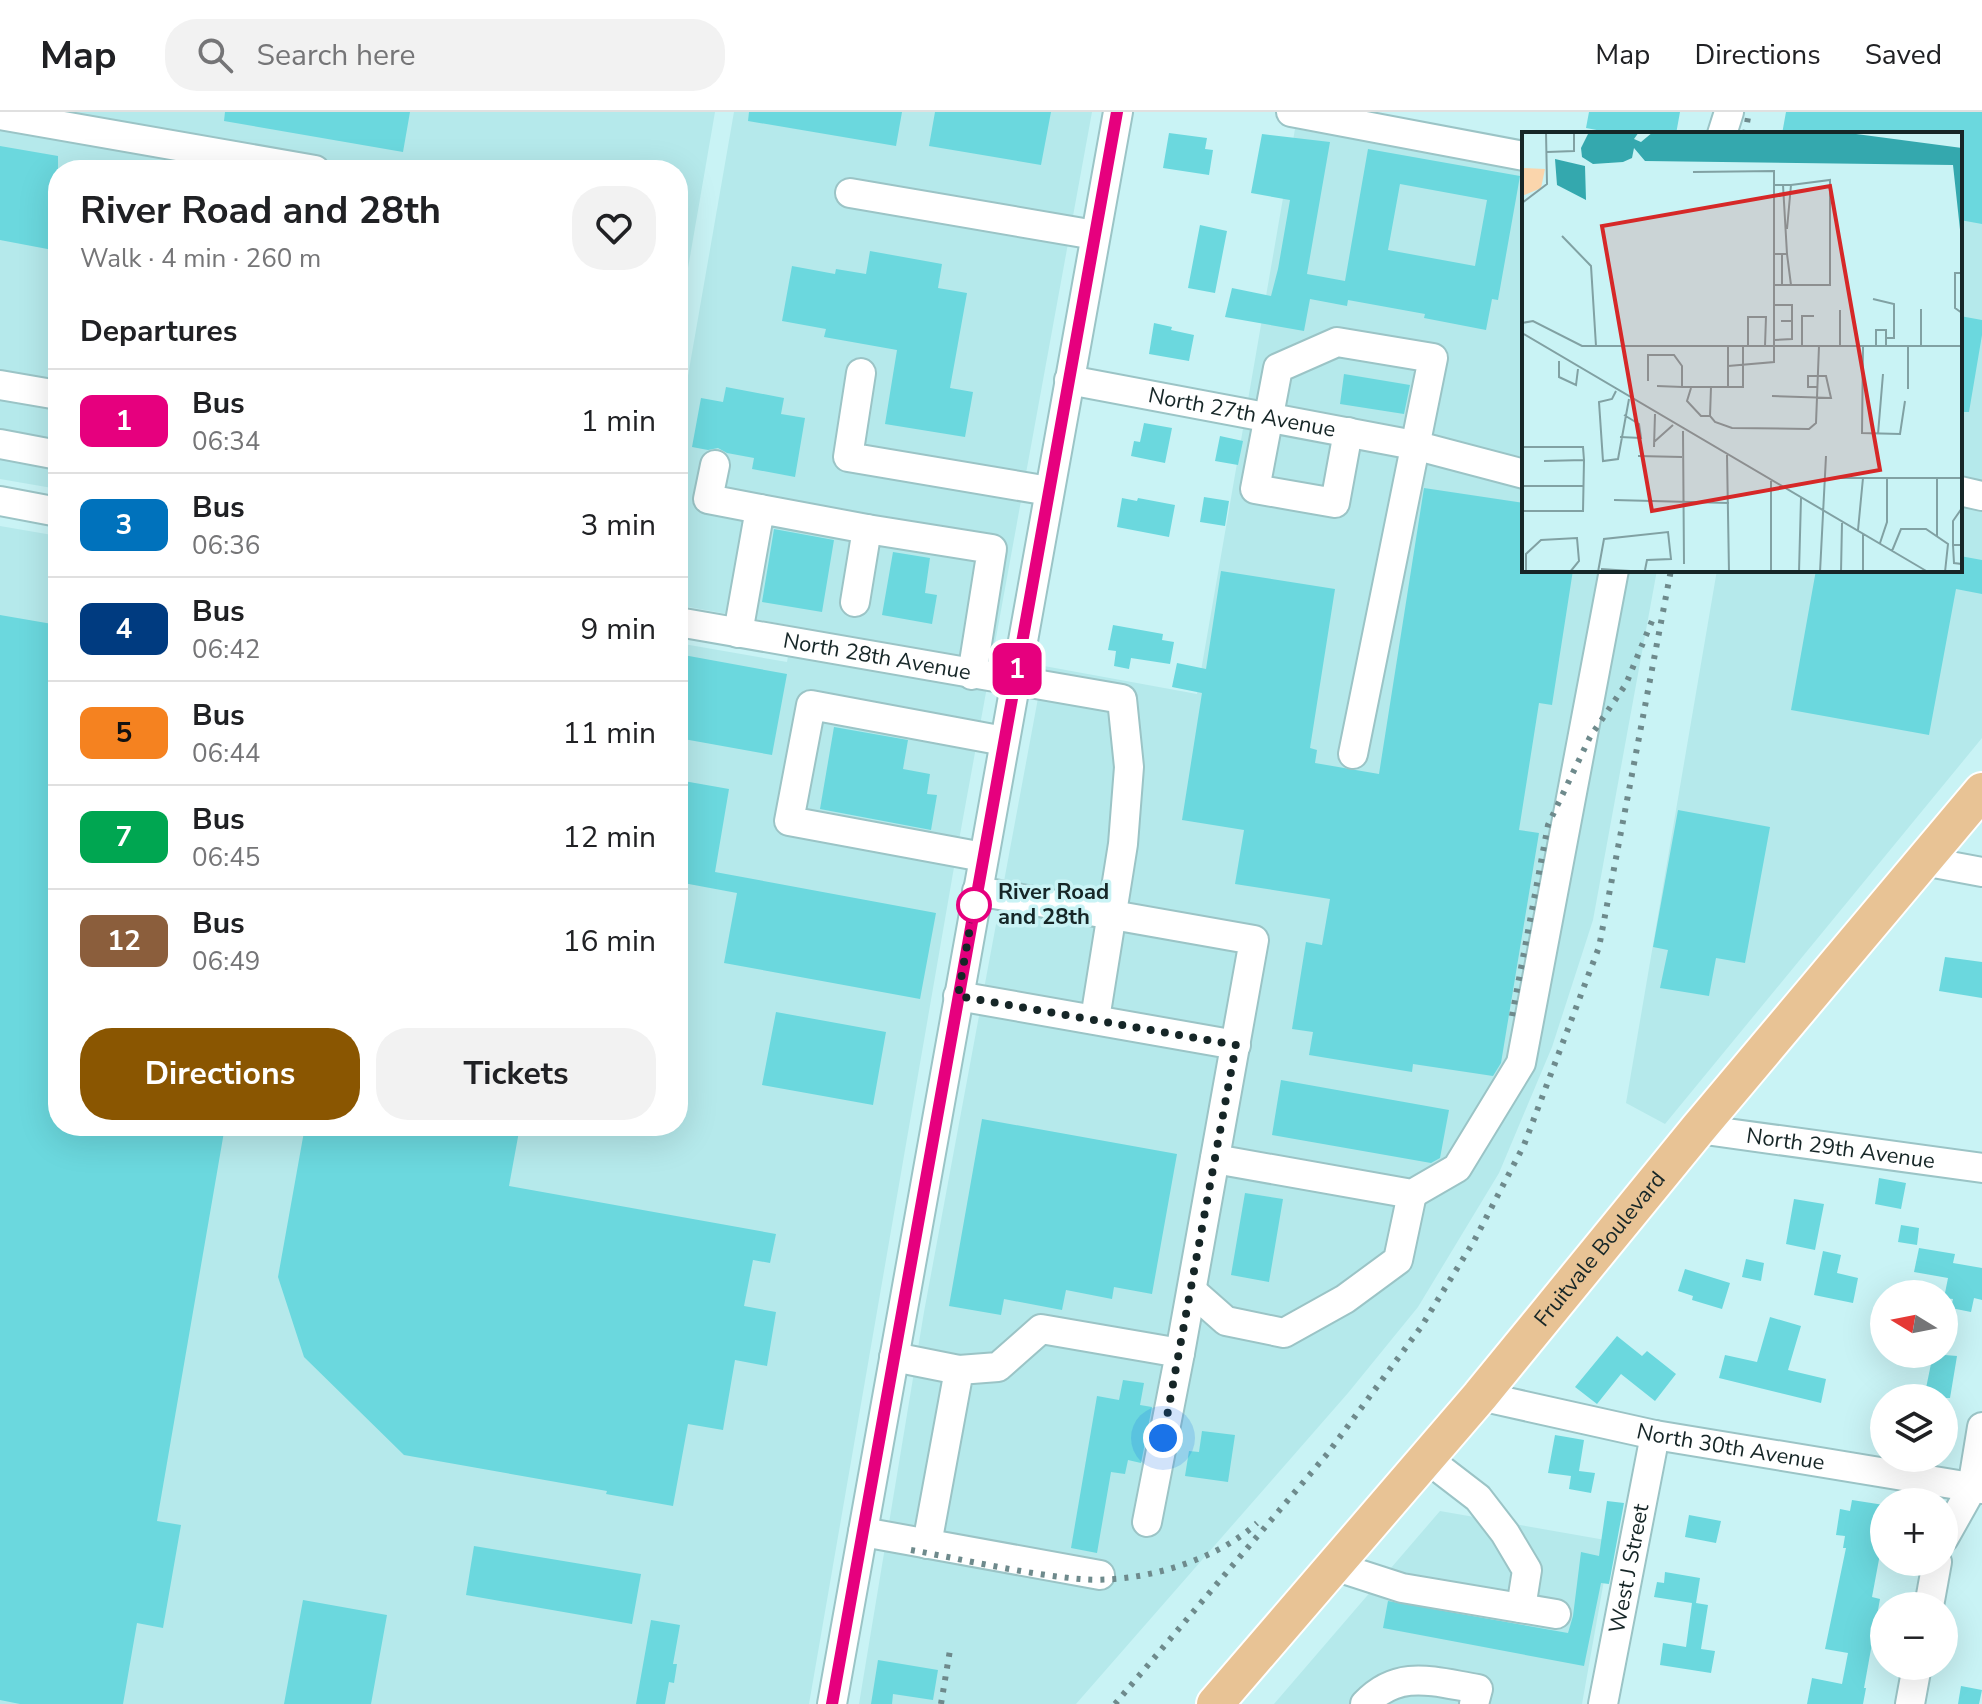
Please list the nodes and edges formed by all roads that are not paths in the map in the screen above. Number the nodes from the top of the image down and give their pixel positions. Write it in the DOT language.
graph roads {
  1 [pos="1118,112"];
  2 [pos="1291,112"];
  3 [pos="1729,112"];
  4 [pos="0,115"];
  5 [pos="1723,132"];
  6 [pos="1522,156"];
  7 [pos="258,160"];
  8 [pos="850,193"];
  9 [pos="1095,235"];
  10 [pos="861,373"];
  11 [pos="1069,380"];
  12 [pos="0,385"];
  13 [pos="48,393"];
  14 [pos="1268,417"];
  15 [pos="1348,432"];
  16 [pos="0,444"];
  17 [pos="1414,445"];
  18 [pos="48,453"];
  19 [pos="715,465"];
  20 [pos="1522,473"];
  21 [pos="1049,491"];
  22 [pos="1962,491"];
  23 [pos="1982,496"];
  24 [pos="0,501"];
  25 [pos="760,509"];
  26 [pos="48,510"];
  27 [pos="867,529"];
  28 [pos="992,549"];
  29 [pos="1037,556"];
  30 [pos="1614,572"];
  31 [pos="855,602"];
  32 [pos="688,624"];
  33 [pos="738,633"];
  34 [pos="972,675"];
  35 [pos="1015,679"];
  36 [pos="1004,741"];
  37 [pos="1353,754"];
  38 [pos="1982,791"];
  39 [pos="983,857"];
  40 [pos="1923,861"];
  41 [pos="1982,872"];
  42 [pos="977,891"];
  43 [pos="1113,914"];
  44 [pos="958,996"];
  45 [pos="1095,1019"];
  46 [pos="1236,1045"];
  47 [pos="1698,1129"];
  48 [pos="1215,1159"];
  49 [pos="1982,1168"];
  50 [pos="1412,1194"];
  51 [pos="1192,1291"];
  52 [pos="1180,1353"];
  53 [pos="894,1357"];
  54 [pos="959,1370"];
  55 [pos="1480,1396"];
  56 [pos="1982,1427"];
  57 [pos="1655,1435"];
  58 [pos="1426,1458"];
  59 [pos="1977,1488"];
  60 [pos="1958,1517"];
  61 [pos="1147,1522"];
  62 [pos="863,1532"];
  63 [pos="927,1544"];
  64 [pos="1334,1566"];
  65 [pos="1100,1575"];
  66 [pos="1521,1608"];
  67 [pos="1556,1614"];
  68 [pos="1914,1680"];
  69 [pos="832,1704"];
  70 [pos="1215,1704"];
  71 [pos="1365,1704"];
  72 [pos="1474,1704"];
  73 [pos="1603,1704"];
  74 [pos="1910,1704"];
  1 -- 9 [label="street"];
  2 -- 6 [label="street"];
  3 -- 5 [label="street"];
  4 -- 7 [label="street"];
  8 -- 9 [label="street"];
  9 -- 11 [label="street"];
  10 -- 21 [label="street"];
  11 -- 14 [label="street, North 27th Avenue"];
  11 -- 21 [label="street"];
  12 -- 13 [label="street"];
  14 -- 15 [label="street, North 27th Avenue"];
  14 -- 15 [label="street"];
  14 -- 17 [label="street"];
  15 -- 17 [label="street, North 27th Avenue"];
  16 -- 18 [label="street"];
  17 -- 20 [label="street, North 27th Avenue"];
  17 -- 37 [label="street"];
  19 -- 25 [label="street"];
  21 -- 29 [label="street"];
  22 -- 23 [label="street"];
  24 -- 26 [label="street"];
  25 -- 27 [label="street"];
  25 -- 33 [label="street"];
  27 -- 28 [label="street"];
  27 -- 31 [label="street"];
  28 -- 29 [label="street"];
  28 -- 34 [label="street"];
  29 -- 35 [label="street"];
  30 -- 50 [label="street"];
  32 -- 33 [label="street, North 28th Avenue"];
  33 -- 34 [label="street, North 28th Avenue"];
  34 -- 35 [label="street, North 28th Avenue"];
  35 -- 36 [label="street"];
  35 -- 43 [label="street, North 28th Avenue"];
  36 -- 39 [label="street"];
  36 -- 39 [label="street"];
  38 -- 40 [label="main road, Fruitvale Boulevard"];
  39 -- 42 [label="street"];
  40 -- 41 [label="street"];
  40 -- 47 [label="main road, Fruitvale Boulevard"];
  42 -- 43 [label="street"];
  42 -- 44 [label="street"];
  43 -- 45 [label="street"];
  43 -- 46 [label="street"];
  44 -- 45 [label="street"];
  44 -- 53 [label="street"];
  45 -- 46 [label="street"];
  46 -- 48 [label="street"];
  47 -- 49 [label="street, North 29th Avenue"];
  47 -- 55 [label="main road, Fruitvale Boulevard"];
  48 -- 50 [label="street"];
  48 -- 51 [label="street"];
  50 -- 51 [label="street"];
  51 -- 52 [label="street"];
  52 -- 54 [label="street"];
  52 -- 61 [label="street"];
  53 -- 54 [label="street"];
  53 -- 62 [label="street"];
  54 -- 63 [label="street"];
  55 -- 57 [label="street, North 30th Avenue"];
  55 -- 58 [label="main road, Fruitvale Boulevard"];
  56 -- 59 [label="street"];
  57 -- 59 [label="street, North 30th Avenue"];
  57 -- 73 [label="street, West J Street"];
  58 -- 64 [label="main road, Fruitvale Boulevard"];
  58 -- 66 [label="street"];
  59 -- 60 [label="street"];
  62 -- 63 [label="street"];
  62 -- 69 [label="street"];
  63 -- 65 [label="street"];
  64 -- 66 [label="street"];
  64 -- 70 [label="main road, Fruitvale Boulevard"];
  66 -- 67 [label="street"];
  68 -- 74 [label="street"];
  71 -- 72 [label="street"];
}
